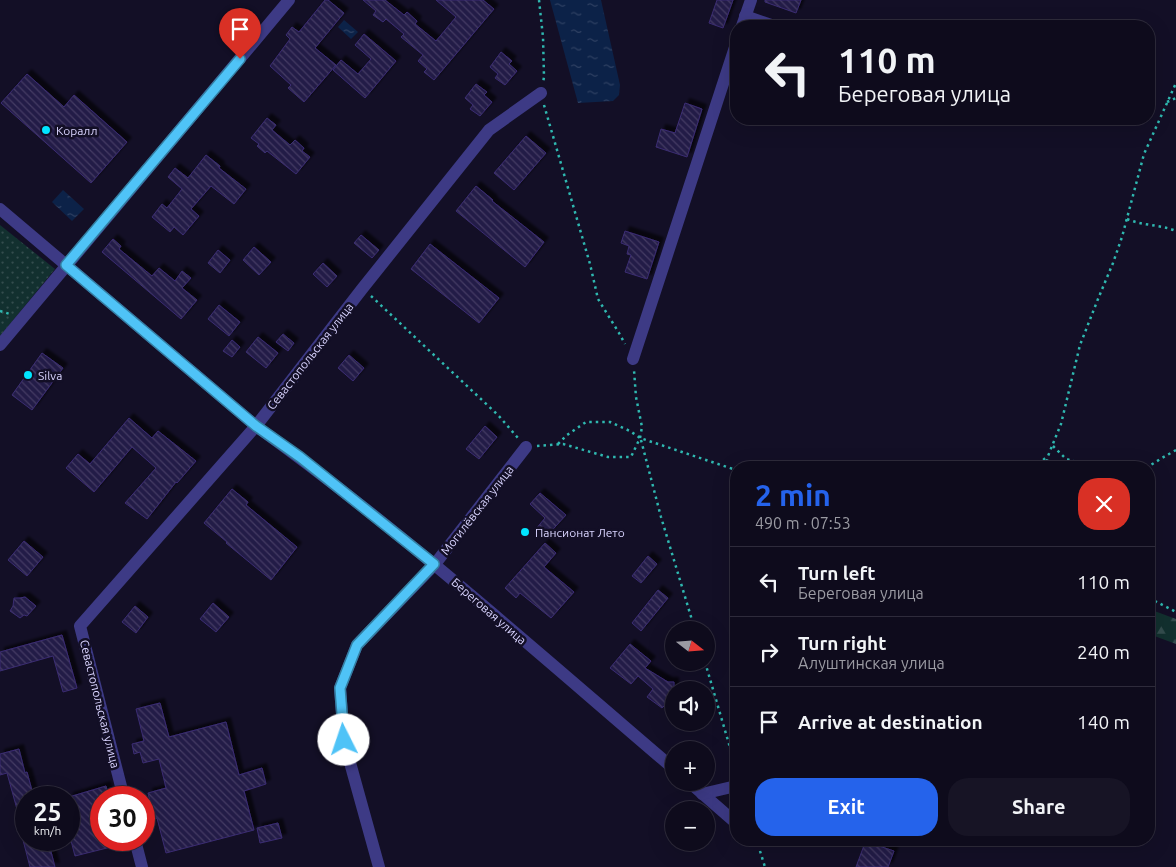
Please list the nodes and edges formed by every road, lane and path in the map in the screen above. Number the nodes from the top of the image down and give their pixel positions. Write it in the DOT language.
graph roads {
  1 [pos="289,0"];
  2 [pos="539,0"];
  3 [pos="751,0"];
  4 [pos="744,20"];
  5 [pos="730,62"];
  6 [pos="1176,82"];
  7 [pos="541,93"];
  8 [pos="1176,98"];
  9 [pos="1167,102"];
  10 [pos="0,209"];
  11 [pos="1127,219"];
  12 [pos="1176,231"];
  13 [pos="66,265"];
  14 [pos="362,289"];
  15 [pos="0,345"];
  16 [pos="633,359"];
  17 [pos="256,426"];
  18 [pos="640,438"];
  19 [pos="558,445"];
  20 [pos="1053,446"];
  21 [pos="526,447"];
  22 [pos="1176,450"];
  23 [pos="1048,456"];
  24 [pos="1042,461"];
  25 [pos="1047,461"];
  26 [pos="1070,461"];
  27 [pos="1155,462"];
  28 [pos="730,468"];
  29 [pos="434,564"];
  30 [pos="1155,601"];
  31 [pos="1176,612"];
  32 [pos="692,621"];
  33 [pos="708,671"];
  34 [pos="730,747"];
  35 [pos="665,761"];
  36 [pos="121,786"];
  37 [pos="730,787"];
  38 [pos="699,791"];
  39 [pos="702,794"];
  40 [pos="730,818"];
  41 [pos="138,851"];
  42 [pos="142,867"];
  43 [pos="379,867"];
  1 -- 13 [label="street"];
  2 -- 7 [label="path"];
  3 -- 4 [label="street"];
  5 -- 16 [label="street"];
  6 -- 9 [label="path"];
  7 -- 14 [label="street, Севастопольская улица"];
  7 -- 16 [label="path"];
  8 -- 9 [label="path"];
  9 -- 11 [label="path"];
  10 -- 13 [label="street, Береговая улица"];
  11 -- 12 [label="path"];
  11 -- 20 [label="path"];
  13 -- 15 [label="street"];
  13 -- 17 [label="street, Береговая улица"];
  14 -- 17 [label="street, Севастопольская улица"];
  14 -- 21 [label="path"];
  16 -- 18 [label="path"];
  17 -- 29 [label="street, Береговая улица"];
  17 -- 36 [label="street, Севастопольская улица"];
  18 -- 19 [label="path"];
  18 -- 19 [label="path"];
  18 -- 28 [label="path"];
  18 -- 32 [label="path"];
  19 -- 21 [label="path"];
  20 -- 23 [label="path"];
  20 -- 26 [label="path"];
  21 -- 29 [label="street, Могилёвская улица"];
  22 -- 27 [label="path"];
  23 -- 24 [label="path"];
  23 -- 25 [label="path"];
  29 -- 35 [label="street, Береговая улица"];
  29 -- 43 [label="street, Могилёвская улица"];
  30 -- 31 [label="path"];
  33 -- 34 [label="path"];
  37 -- 39 [label="street"];
  38 -- 39 [label="street"];
  39 -- 40 [label="street"];
  41 -- 42 [label="street"];
}
